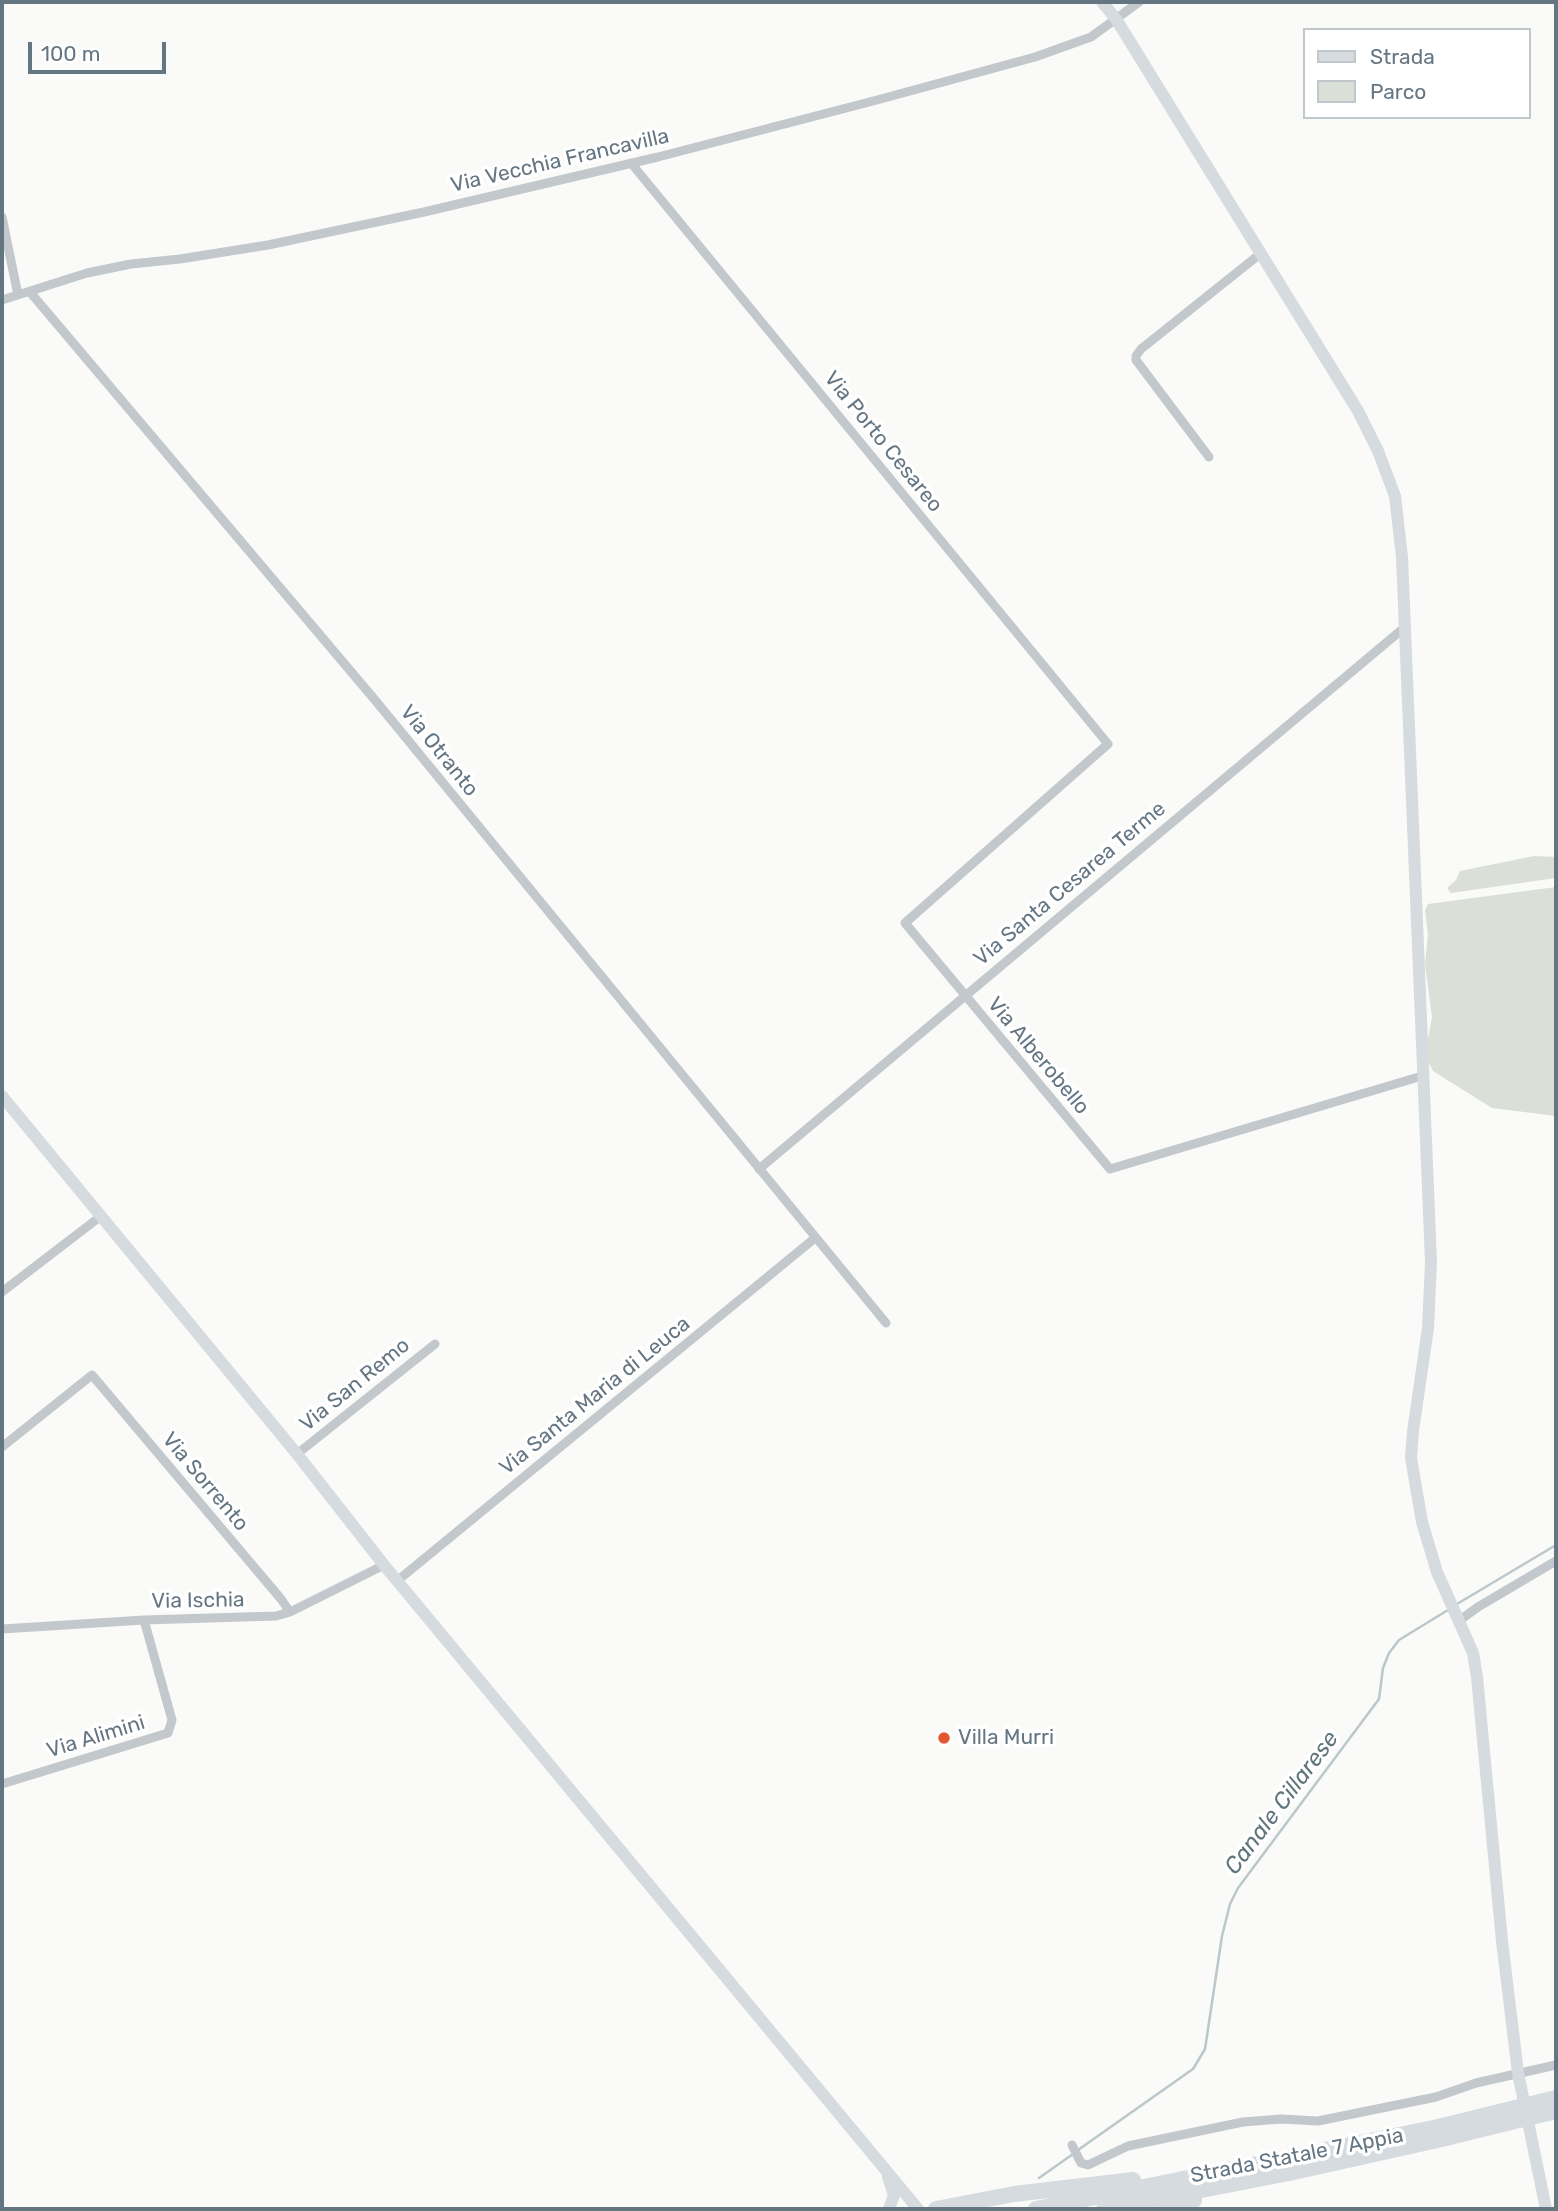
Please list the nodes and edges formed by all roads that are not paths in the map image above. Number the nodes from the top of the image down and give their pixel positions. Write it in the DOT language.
graph roads {
  1 [pos="1102,2"];
  2 [pos="1139,2"];
  3 [pos="1116,19"];
  4 [pos="631,163"];
  5 [pos="2,217"];
  6 [pos="1260,254"];
  7 [pos="30,292"];
  8 [pos="18,295"];
  9 [pos="2,300"];
  10 [pos="1209,457"];
  11 [pos="1405,627"];
  12 [pos="1108,744"];
  13 [pos="965,995"];
  14 [pos="1422,1076"];
  15 [pos="2,1096"];
  16 [pos="758,1169"];
  17 [pos="101,1216"];
  18 [pos="815,1238"];
  19 [pos="2,1292"];
  20 [pos="886,1323"];
  21 [pos="435,1344"];
  22 [pos="2,1447"];
  23 [pos="297,1454"];
  24 [pos="1556,1561"];
  25 [pos="383,1565"];
  26 [pos="397,1581"];
  27 [pos="290,1612"];
  28 [pos="144,1620"];
  29 [pos="1460,1620"];
  30 [pos="2,1629"];
  31 [pos="2,1784"];
  32 [pos="1556,2065"];
  33 [pos="1518,2073"];
  34 [pos="1556,2098"];
  35 [pos="1556,2111"];
  36 [pos="1440,2133"];
  37 [pos="1072,2145"];
  38 [pos="1277,2159"];
  39 [pos="885,2170"];
  40 [pos="1294,2172"];
  41 [pos="889,2209"];
  42 [pos="918,2209"];
  43 [pos="936,2209"];
  44 [pos="1036,2209"];
  45 [pos="1104,2209"];
  46 [pos="1166,2209"];
  47 [pos="1546,2209"];
  1 -- 3 [label="street"];
  2 -- 3 [label="street, Via Vecchia Francavilla"];
  3 -- 4 [label="street, Via Vecchia Francavilla"];
  3 -- 6 [label="street"];
  4 -- 7 [label="street, Via Vecchia Francavilla"];
  4 -- 12 [label="street, Via Porto Cesareo"];
  5 -- 8 [label="street"];
  6 -- 10 [label="street"];
  6 -- 11 [label="street"];
  7 -- 8 [label="street, Via Vecchia Francavilla"];
  7 -- 16 [label="street, Via Otranto"];
  8 -- 9 [label="street, Via Vecchia Francavilla"];
  11 -- 13 [label="street, Via Santa Cesarea Terme"];
  11 -- 14 [label="street"];
  12 -- 13 [label="street, Via Alberobello"];
  13 -- 14 [label="street, Via Alberobello"];
  13 -- 16 [label="street, Via Santa Cesarea Terme"];
  14 -- 29 [label="street"];
  15 -- 17 [label="street"];
  16 -- 18 [label="street, Via Otranto"];
  17 -- 19 [label="street"];
  17 -- 23 [label="street"];
  18 -- 20 [label="street, Via Otranto"];
  18 -- 26 [label="street, Via Santa Maria di Leuca"];
  21 -- 23 [label="street, Via San Remo"];
  22 -- 27 [label="street, Via Sorrento"];
  23 -- 25 [label="street"];
  24 -- 29 [label="street"];
  25 -- 26 [label="street"];
  25 -- 27 [label="street, Via Ischia"];
  26 -- 39 [label="street"];
  27 -- 28 [label="street, Via Ischia"];
  28 -- 30 [label="street, Via Ischia"];
  28 -- 31 [label="street, Via Alimini"];
  29 -- 33 [label="street"];
  32 -- 33 [label="street"];
  33 -- 37 [label="street"];
  33 -- 47 [label="street"];
  34 -- 36 [label="highway, Strada Statale 7 Appia"];
  35 -- 36 [label="highway, Strada Statale 7 Appia"];
  36 -- 38 [label="highway, Strada Statale 7 Appia"];
  36 -- 40 [label="highway, Strada Statale 7 Appia"];
  38 -- 43 [label="highway"];
  38 -- 44 [label="highway, Strada Statale 7 Appia"];
  39 -- 41 [label="street"];
  39 -- 42 [label="street"];
  40 -- 45 [label="highway, Strada Statale 7 Appia"];
  40 -- 46 [label="highway"];
}
